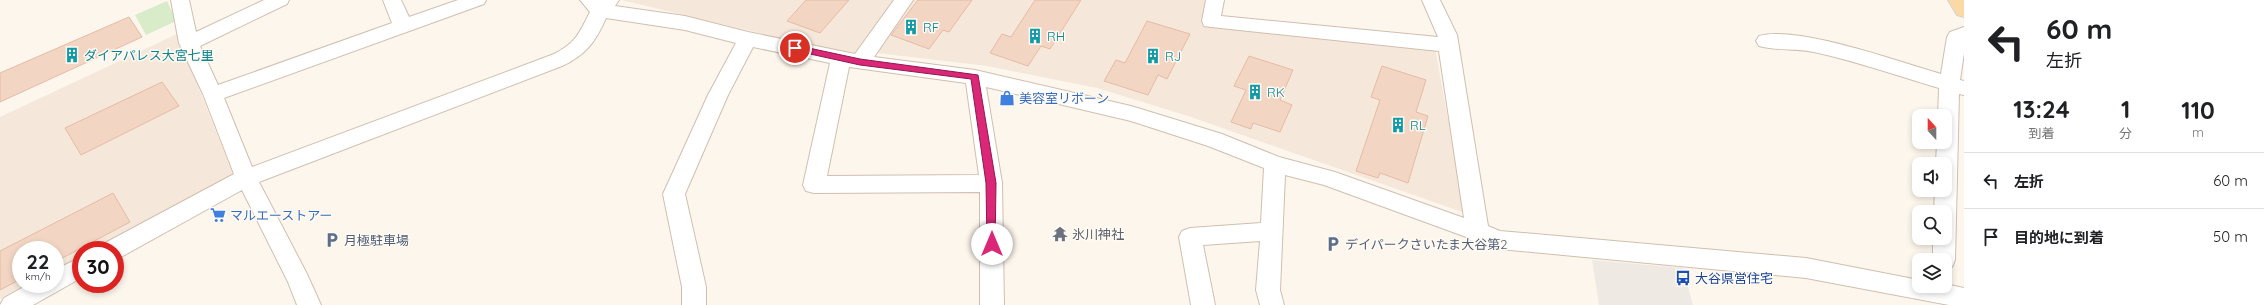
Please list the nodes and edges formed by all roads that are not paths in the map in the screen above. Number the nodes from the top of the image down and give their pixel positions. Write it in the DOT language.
graph roads {
  1 [pos="180,0"];
  2 [pos="280,0"];
  3 [pos="392,0"];
  4 [pos="477,0"];
  5 [pos="904,0"];
  6 [pos="1215,0"];
  7 [pos="1431,0"];
  8 [pos="1958,0"];
  9 [pos="600,3"];
  10 [pos="1964,10"];
  11 [pos="403,26"];
  12 [pos="1964,34"];
  13 [pos="748,39"];
  14 [pos="1766,41"];
  15 [pos="189,43"];
  16 [pos="1448,45"];
  17 [pos="850,60"];
  18 [pos="975,77"];
  19 [pos="1956,86"];
  20 [pos="213,94"];
  21 [pos="1275,164"];
  22 [pos="246,178"];
  23 [pos="991,183"];
  24 [pos="1272,231"];
  25 [pos="1478,234"];
  26 [pos="124,244"];
  27 [pos="1944,253"];
  28 [pos="1912,286"];
  29 [pos="34,293"];
  30 [pos="12,305"];
  31 [pos="308,305"];
  32 [pos="694,305"];
  33 [pos="992,305"];
  34 [pos="1203,305"];
  35 [pos="1272,305"];
  1 -- 15 [label="street"];
  2 -- 15 [label="street"];
  3 -- 11 [label="street"];
  4 -- 11 [label="street"];
  5 -- 17 [label="street"];
  6 -- 16 [label="street"];
  7 -- 16 [label="street"];
  8 -- 10 [label="main road"];
  9 -- 13 [label="street"];
  9 -- 22 [label="street"];
  11 -- 20 [label="street"];
  12 -- 19 [label="street"];
  13 -- 17 [label="street"];
  13 -- 32 [label="street"];
  14 -- 19 [label="street"];
  15 -- 20 [label="street"];
  16 -- 25 [label="street"];
  17 -- 18 [label="street"];
  17 -- 23 [label="street"];
  18 -- 21 [label="street"];
  18 -- 23 [label="street"];
  19 -- 27 [label="street"];
  20 -- 22 [label="street"];
  21 -- 24 [label="street"];
  21 -- 25 [label="street"];
  22 -- 26 [label="street"];
  22 -- 31 [label="street"];
  23 -- 33 [label="street"];
  24 -- 34 [label="street"];
  24 -- 35 [label="street"];
  25 -- 28 [label="street"];
  29 -- 30 [label="street"];
}
